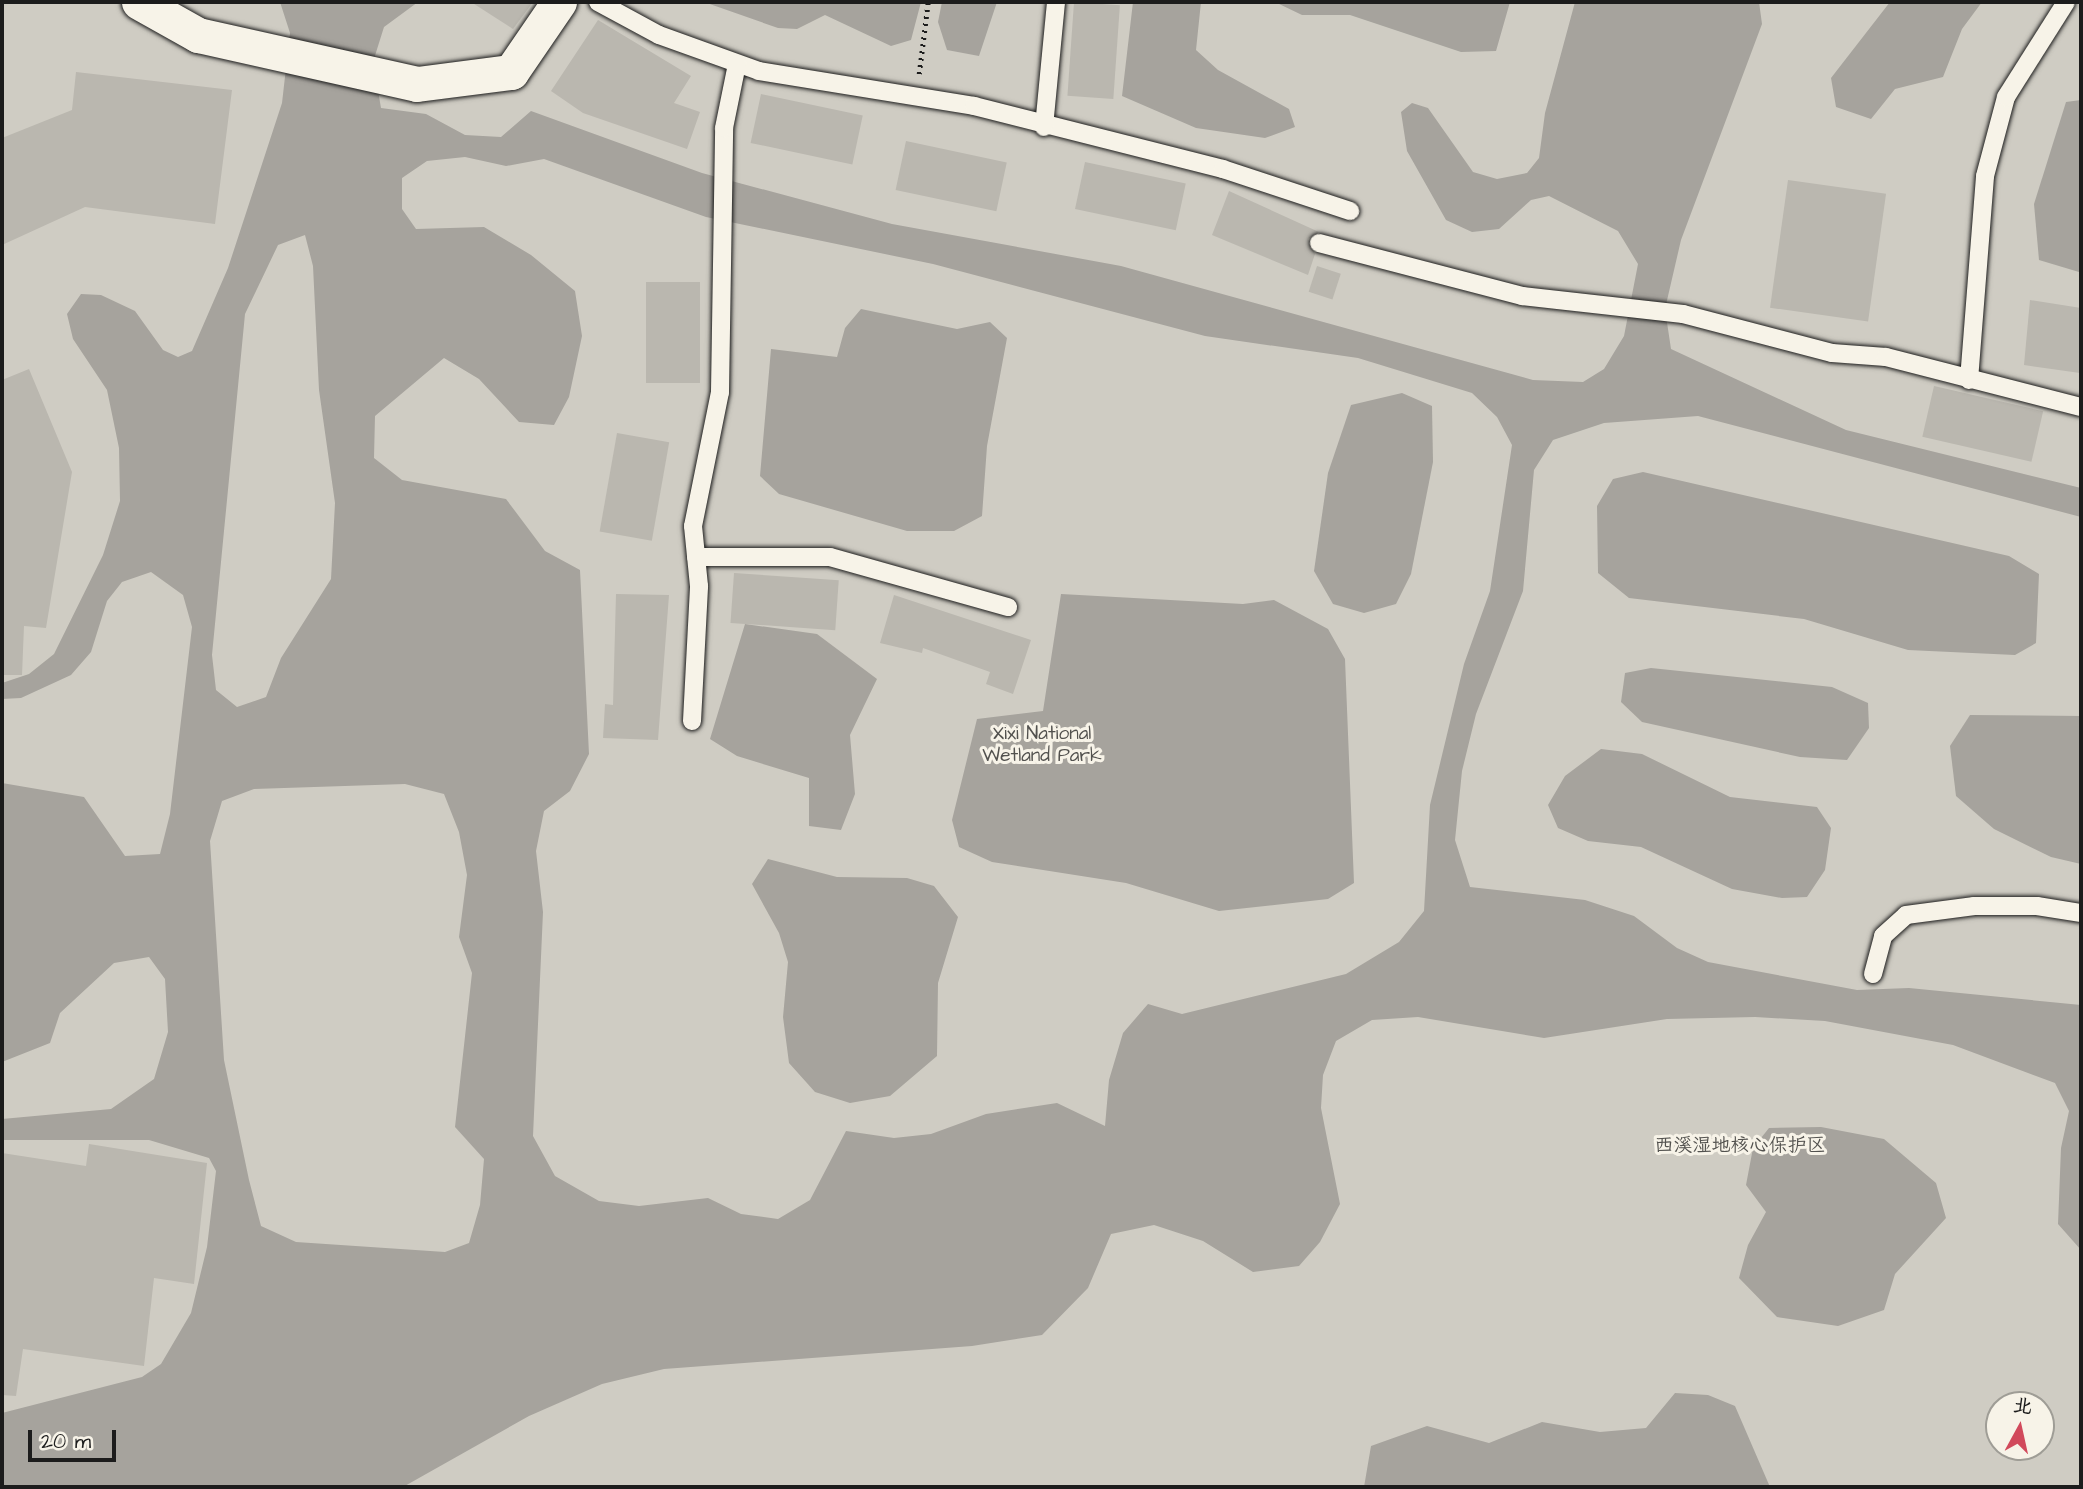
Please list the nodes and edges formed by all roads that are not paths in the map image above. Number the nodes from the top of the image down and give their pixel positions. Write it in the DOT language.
graph roads {
  1 [pos="139,2"];
  2 [pos="559,2"];
  3 [pos="598,2"];
  4 [pos="1056,2"];
  5 [pos="2066,2"];
  6 [pos="737,64"];
  7 [pos="1044,127"];
  8 [pos="1350,211"];
  9 [pos="1319,243"];
  10 [pos="1969,380"];
  11 [pos="2081,407"];
  12 [pos="696,557"];
  13 [pos="1008,607"];
  14 [pos="692,721"];
  15 [pos="2081,913"];
  16 [pos="1873,974"];
  1 -- 2 [label="street"];
  3 -- 6 [label="lane"];
  4 -- 7 [label="lane"];
  5 -- 10 [label="lane"];
  6 -- 7 [label="lane"];
  6 -- 12 [label="lane"];
  7 -- 8 [label="lane"];
  9 -- 10 [label="lane"];
  10 -- 11 [label="lane"];
  12 -- 13 [label="lane"];
  12 -- 14 [label="lane"];
  15 -- 16 [label="lane"];
}
